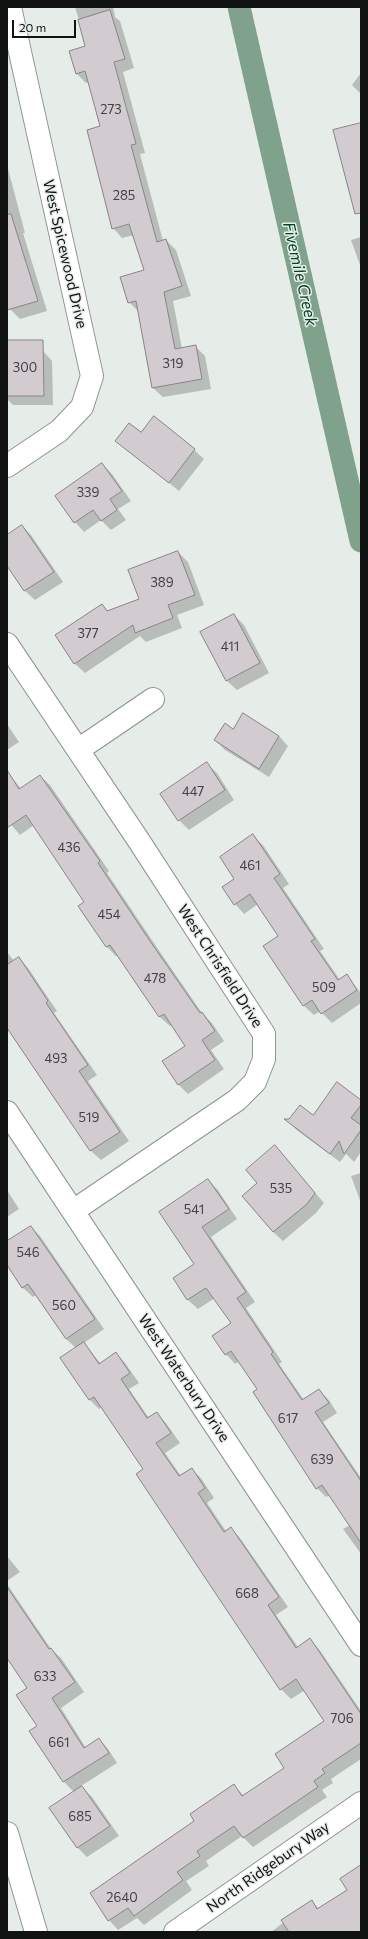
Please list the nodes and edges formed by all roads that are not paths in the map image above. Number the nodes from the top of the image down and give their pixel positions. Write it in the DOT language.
graph roads {
  1 [pos="10,7"];
  2 [pos="7,466"];
  3 [pos="7,644"];
  4 [pos="153,699"];
  5 [pos="78,750"];
  6 [pos="7,1112"];
  7 [pos="73,1211"];
  8 [pos="361,1645"];
  9 [pos="361,1803"];
  10 [pos="7,1833"];
  11 [pos="36,1932"];
  12 [pos="175,1932"];
  1 -- 2 [label="street, West Spicewood Drive"];
  3 -- 5 [label="street, West Chrisfield Drive"];
  4 -- 5 [label="street"];
  5 -- 7 [label="street, West Chrisfield Drive"];
  6 -- 7 [label="street, West Waterbury Drive"];
  7 -- 8 [label="street, West Waterbury Drive"];
  9 -- 12 [label="street, North Ridgebury Way"];
  10 -- 11 [label="street"];
}
